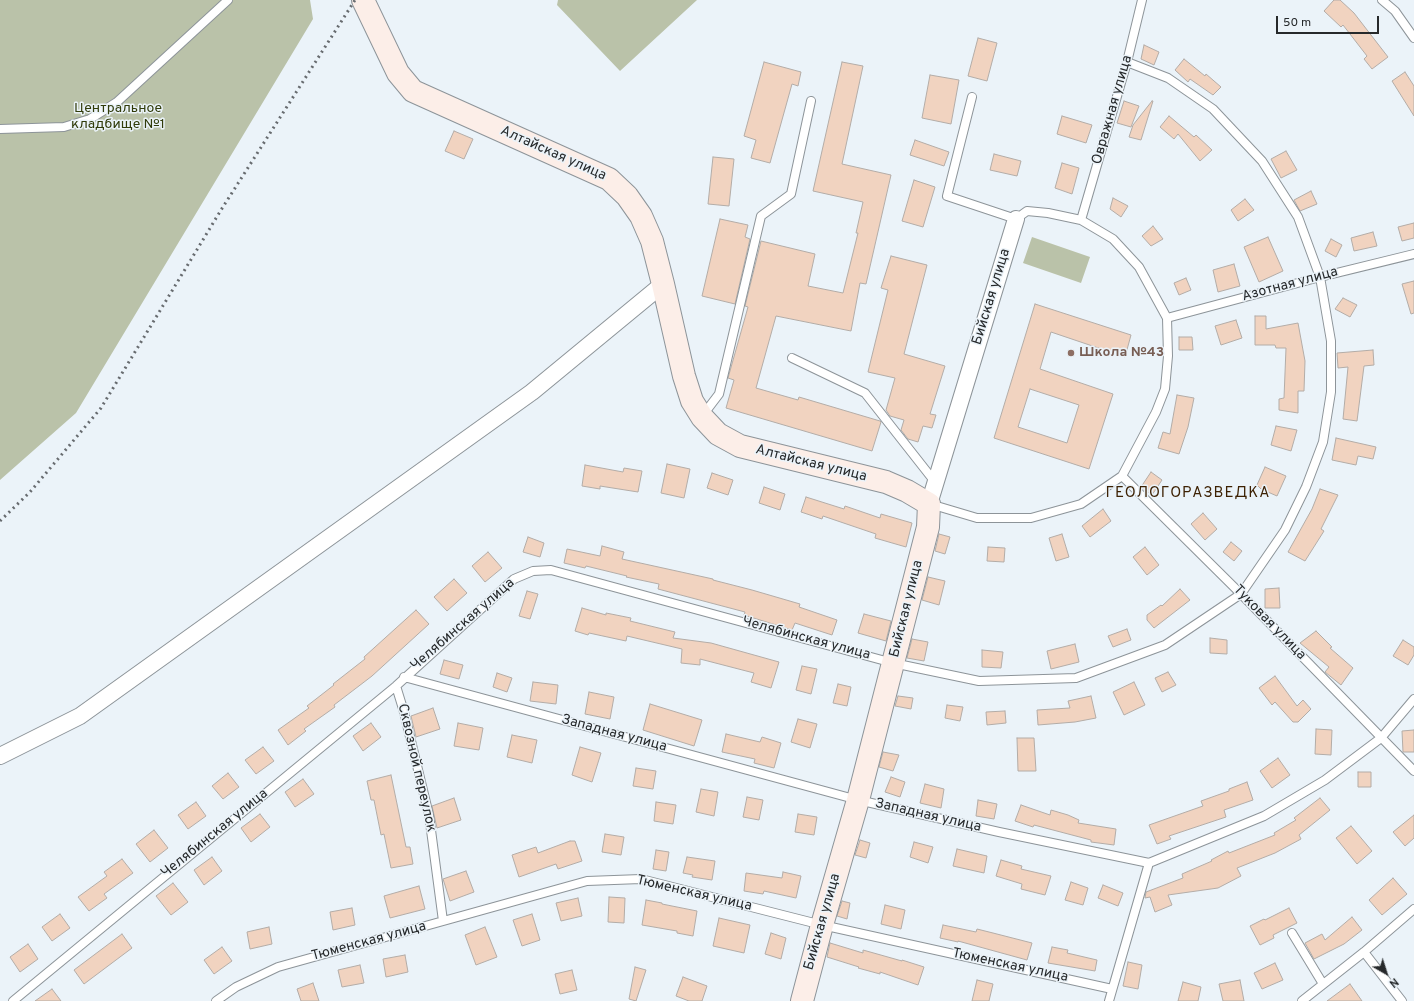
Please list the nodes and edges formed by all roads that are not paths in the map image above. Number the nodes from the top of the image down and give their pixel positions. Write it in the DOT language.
graph roads {
  1 [pos="228,0"];
  2 [pos="363,0"];
  3 [pos="1142,0"];
  4 [pos="1382,0"];
  5 [pos="1414,38"];
  6 [pos="1127,62"];
  7 [pos="972,97"];
  8 [pos="811,102"];
  9 [pos="0,129"];
  10 [pos="1016,219"];
  11 [pos="1081,220"];
  12 [pos="1414,254"];
  13 [pos="1320,277"];
  14 [pos="663,284"];
  15 [pos="1166,318"];
  16 [pos="792,358"];
  17 [pos="702,417"];
  18 [pos="1122,476"];
  19 [pos="935,482"];
  20 [pos="929,504"];
  21 [pos="1241,594"];
  22 [pos="893,663"];
  23 [pos="404,677"];
  24 [pos="396,686"];
  25 [pos="1414,699"];
  26 [pos="1381,738"];
  27 [pos="0,756"];
  28 [pos="1414,770"];
  29 [pos="858,800"];
  30 [pos="1149,863"];
  31 [pos="1414,909"];
  32 [pos="443,921"];
  33 [pos="822,925"];
  34 [pos="1292,933"];
  35 [pos="1364,952"];
  36 [pos="1323,984"];
  37 [pos="1112,989"];
  38 [pos="13,1001"];
  39 [pos="216,1001"];
  40 [pos="802,1001"];
  41 [pos="1110,1001"];
  42 [pos="1302,1001"];
  43 [pos="1402,1001"];
  1 -- 9 [label="lane"];
  2 -- 14 [label="street, Алтайская улица"];
  3 -- 6 [label="lane, Овражная улица"];
  4 -- 5 [label="lane"];
  6 -- 11 [label="lane, Овражная улица"];
  6 -- 13 [label="lane, Челябинская улица"];
  7 -- 10 [label="lane"];
  8 -- 17 [label="lane"];
  10 -- 11 [label="lane, Алтайская улица"];
  10 -- 19 [label="street, Бийская улица"];
  11 -- 15 [label="lane, Алтайская улица"];
  12 -- 13 [label="lane, Азотная улица"];
  13 -- 15 [label="lane, Азотная улица"];
  13 -- 21 [label="lane, Челябинская улица"];
  14 -- 17 [label="street, Алтайская улица"];
  14 -- 27 [label="street"];
  15 -- 18 [label="lane, Алтайская улица"];
  16 -- 19 [label="lane"];
  17 -- 20 [label="street, Алтайская улица"];
  18 -- 20 [label="lane, Алтайская улица"];
  18 -- 21 [label="lane, Туковая улица"];
  19 -- 20 [label="street, Бийская улица"];
  20 -- 22 [label="street, Бийская улица"];
  21 -- 22 [label="lane, Челябинская улица"];
  21 -- 26 [label="lane, Туковая улица"];
  22 -- 23 [label="lane, Челябинская улица"];
  22 -- 29 [label="street, Бийская улица"];
  23 -- 24 [label="lane, Челябинская улица"];
  23 -- 29 [label="lane, Западная улица"];
  24 -- 32 [label="lane, Сквозной переулок"];
  24 -- 38 [label="lane, Челябинская улица"];
  25 -- 26 [label="lane"];
  26 -- 28 [label="lane, Туковая улица"];
  26 -- 30 [label="lane"];
  29 -- 30 [label="lane, Западная улица"];
  29 -- 33 [label="street, Бийская улица"];
  30 -- 37 [label="lane"];
  31 -- 35 [label="lane"];
  32 -- 33 [label="lane, Тюменская улица"];
  32 -- 39 [label="lane, Тюменская улица"];
  33 -- 37 [label="lane, Тюменская улица"];
  33 -- 40 [label="street, Бийская улица"];
  34 -- 36 [label="lane"];
  35 -- 36 [label="lane"];
  35 -- 43 [label="lane"];
  36 -- 42 [label="lane"];
  37 -- 41 [label="lane"];
}
